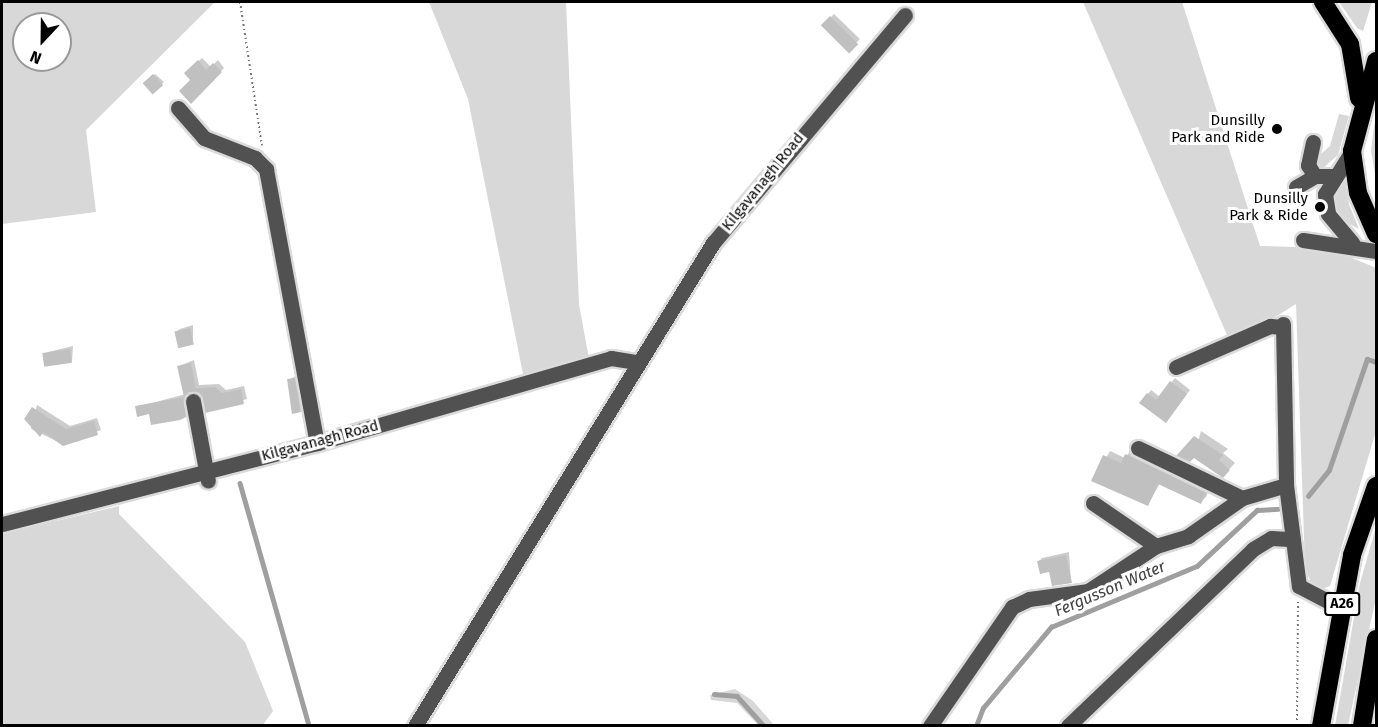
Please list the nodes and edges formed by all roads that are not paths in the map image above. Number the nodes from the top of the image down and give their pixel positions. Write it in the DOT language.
graph roads {
  1 [pos="1323,2"];
  2 [pos="905,15"];
  3 [pos="1377,61"];
  4 [pos="178,108"];
  5 [pos="1358,118"];
  6 [pos="1313,142"];
  7 [pos="1352,151"];
  8 [pos="1315,176"];
  9 [pos="1333,176"];
  10 [pos="1296,187"];
  11 [pos="1377,234"];
  12 [pos="1303,240"];
  13 [pos="1352,243"];
  14 [pos="1377,251"];
  15 [pos="637,362"];
  16 [pos="1176,367"];
  17 [pos="193,401"];
  18 [pos="317,443"];
  19 [pos="1138,448"];
  20 [pos="207,476"];
  21 [pos="1287,485"];
  22 [pos="1377,486"];
  23 [pos="1242,498"];
  24 [pos="1093,503"];
  25 [pos="8,519"];
  26 [pos="1293,539"];
  27 [pos="1155,546"];
  28 [pos="1341,608"];
  29 [pos="1377,639"];
  30 [pos="415,726"];
  31 [pos="930,726"];
  32 [pos="1068,726"];
  33 [pos="1321,726"];
  34 [pos="1362,726"];
  1 -- 5 [label="highway"];
  2 -- 15 [label="street, Kilgavanagh Road"];
  3 -- 5 [label="highway"];
  4 -- 18 [label="street"];
  5 -- 7 [label="highway"];
  6 -- 8 [label="street"];
  7 -- 9 [label="street"];
  7 -- 11 [label="highway"];
  8 -- 9 [label="street"];
  8 -- 10 [label="street"];
  9 -- 13 [label="street"];
  12 -- 13 [label="street"];
  13 -- 14 [label="street"];
  15 -- 18 [label="street, Kilgavanagh Road"];
  15 -- 30 [label="street, Kilgavanagh Road"];
  16 -- 21 [label="street"];
  17 -- 20 [label="street"];
  18 -- 20 [label="street, Kilgavanagh Road"];
  19 -- 23 [label="street"];
  20 -- 25 [label="street, Kilgavanagh Road"];
  21 -- 23 [label="street"];
  21 -- 26 [label="street"];
  22 -- 28 [label="highway, A26"];
  23 -- 27 [label="street"];
  24 -- 27 [label="street"];
  26 -- 28 [label="street"];
  26 -- 32 [label="street"];
  27 -- 31 [label="street"];
  28 -- 33 [label="highway, A26"];
  29 -- 34 [label="highway"];
}
